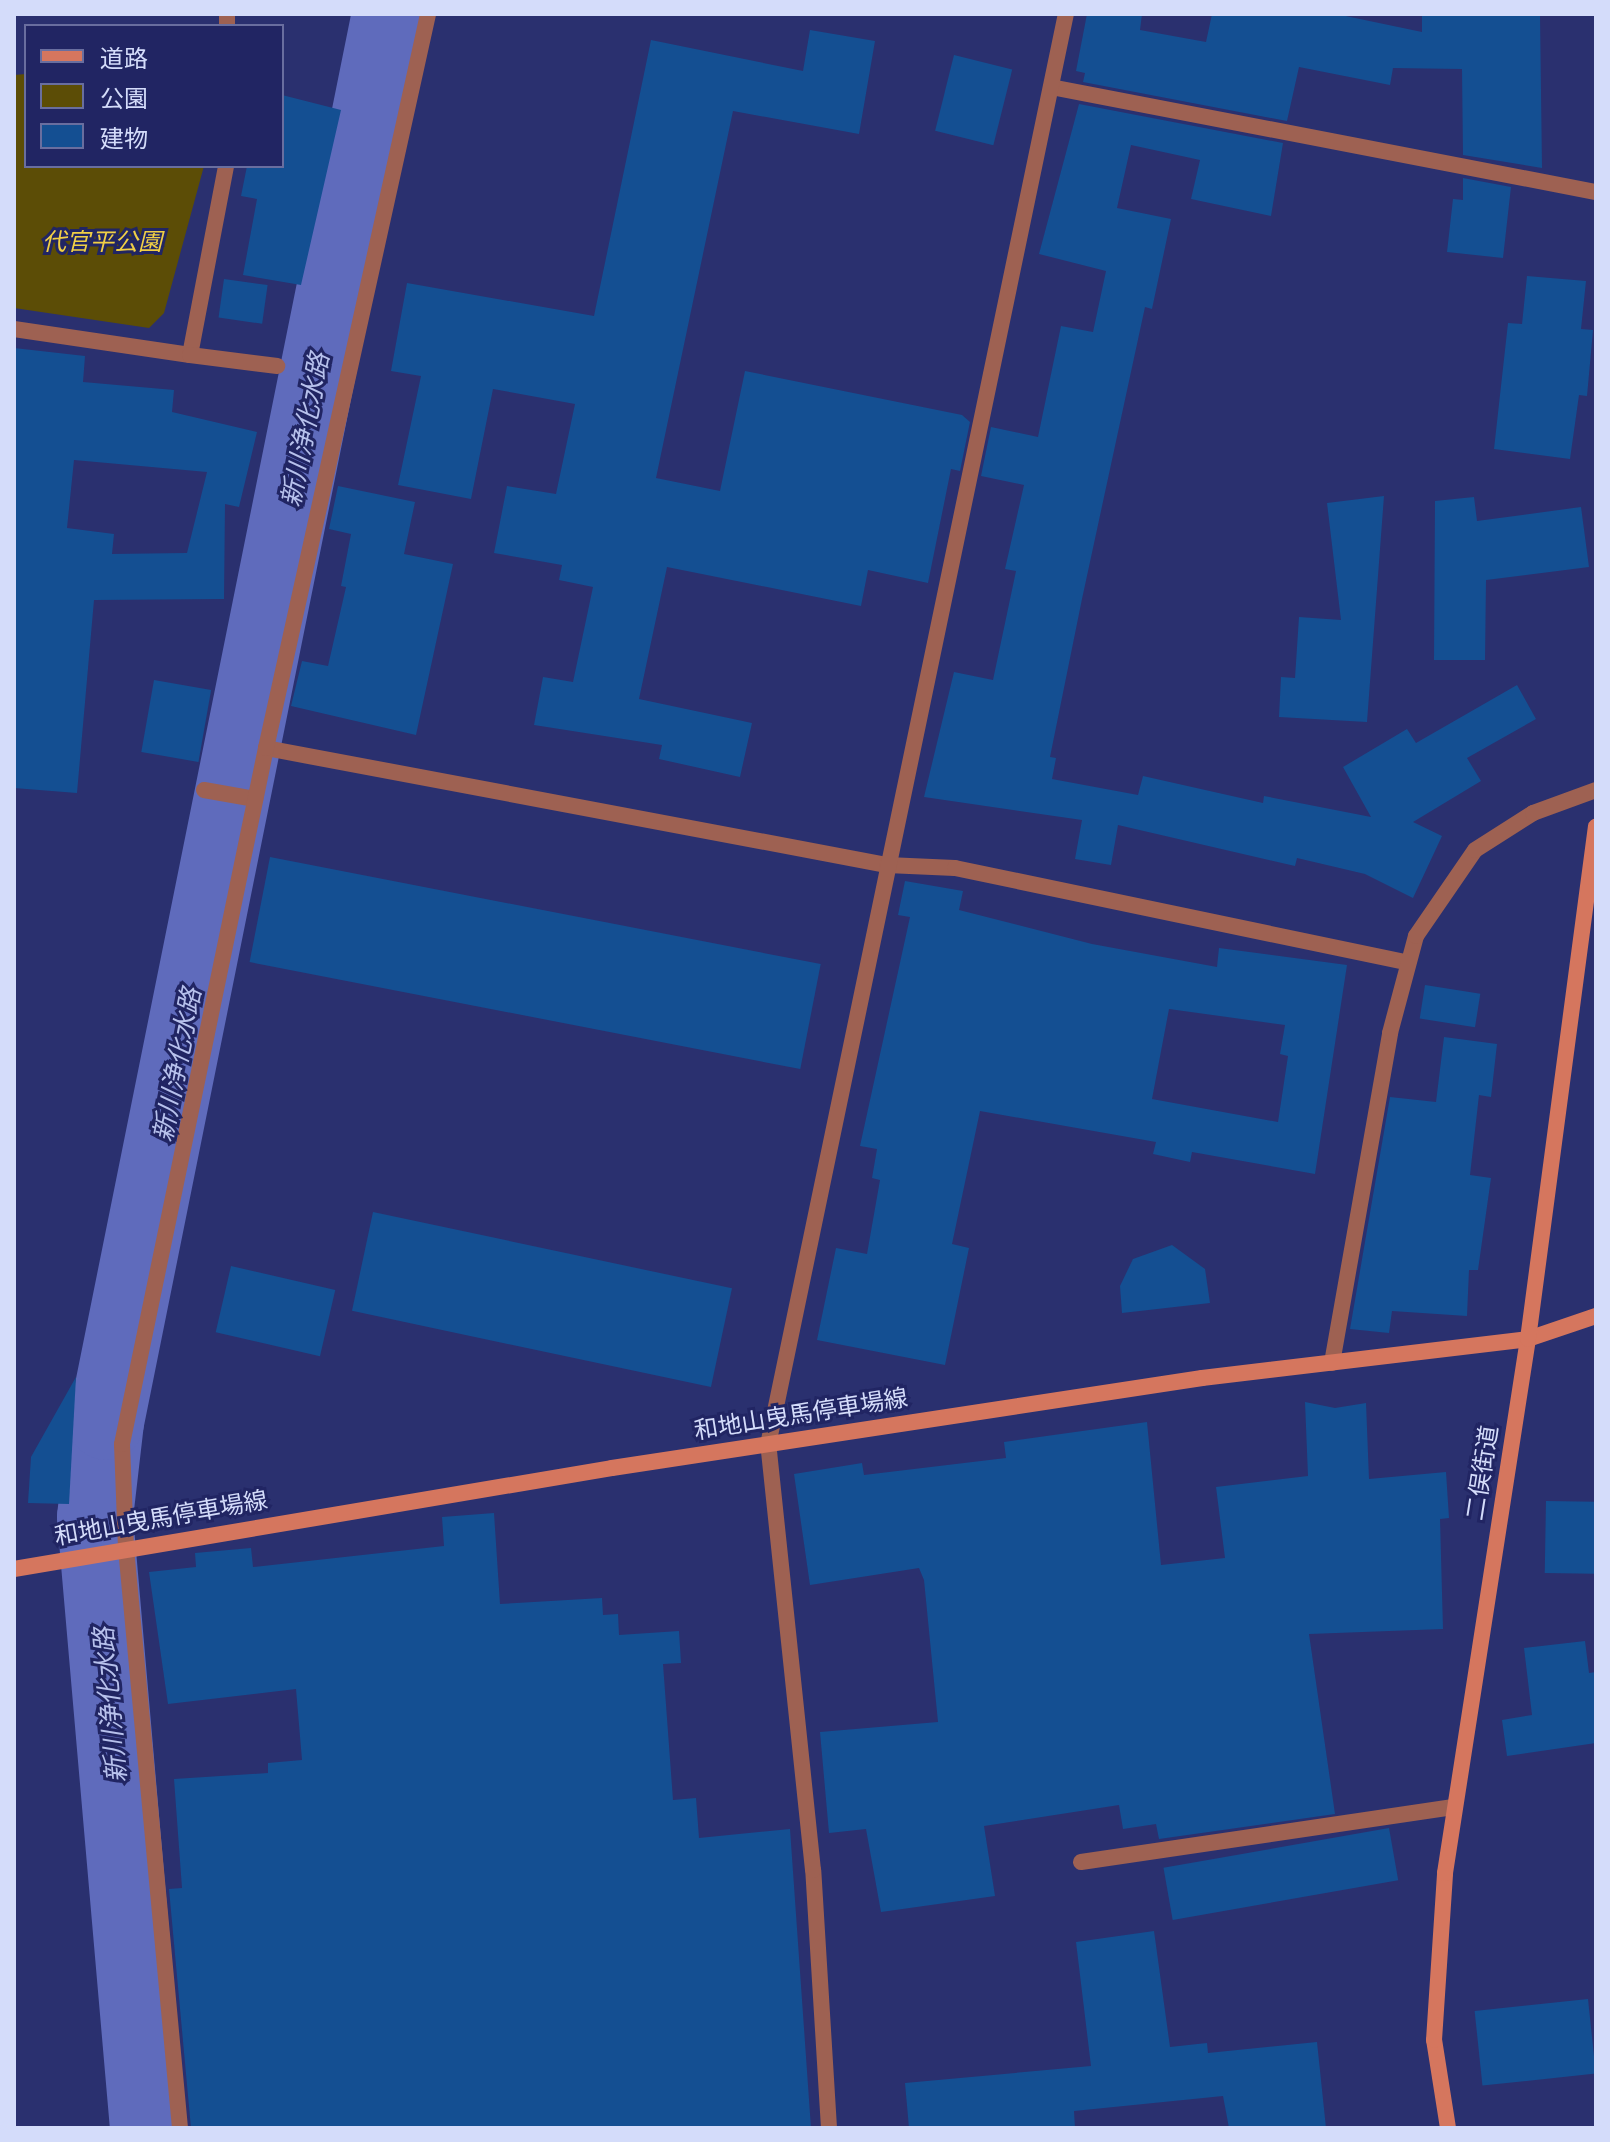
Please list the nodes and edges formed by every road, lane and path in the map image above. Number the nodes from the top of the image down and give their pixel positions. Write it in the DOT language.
graph roads {
  1 [pos="428,14"];
  2 [pos="1066,14"];
  3 [pos="1051,87"];
  4 [pos="226,168"];
  5 [pos="1596,192"];
  6 [pos="14,329"];
  7 [pos="190,355"];
  8 [pos="277,366"];
  9 [pos="266,748"];
  10 [pos="204,790"];
  11 [pos="1596,790"];
  12 [pos="255,799"];
  13 [pos="1596,826"];
  14 [pos="887,865"];
  15 [pos="1406,962"];
  16 [pos="1596,1316"];
  17 [pos="1528,1339"];
  18 [pos="1332,1363"];
  19 [pos="768,1445"];
  20 [pos="126,1548"];
  21 [pos="14,1569"];
  22 [pos="1455,1807"];
  23 [pos="1081,1862"];
  24 [pos="180,2128"];
  25 [pos="829,2128"];
  26 [pos="1448,2128"];
  1 -- 9 [label="street"];
  2 -- 3 [label="street"];
  3 -- 5 [label="street"];
  3 -- 14 [label="street"];
  4 -- 7 [label="street"];
  6 -- 7 [label="street"];
  7 -- 8 [label="street"];
  9 -- 12 [label="street"];
  9 -- 14 [label="street"];
  10 -- 12 [label="street"];
  11 -- 15 [label="street"];
  12 -- 20 [label="street"];
  13 -- 17 [label="main road, 二俣街道"];
  14 -- 15 [label="street"];
  14 -- 19 [label="street"];
  15 -- 18 [label="street"];
  16 -- 17 [label="main road, 和地山曳馬停車場線"];
  17 -- 18 [label="main road, 和地山曳馬停車場線"];
  17 -- 22 [label="main road, 二俣街道"];
  18 -- 19 [label="main road, 和地山曳馬停車場線"];
  19 -- 20 [label="main road, 和地山曳馬停車場線"];
  19 -- 25 [label="street"];
  20 -- 21 [label="main road, 和地山曳馬停車場線"];
  20 -- 24 [label="street"];
  22 -- 23 [label="street"];
  22 -- 26 [label="main road, 二俣街道"];
}
